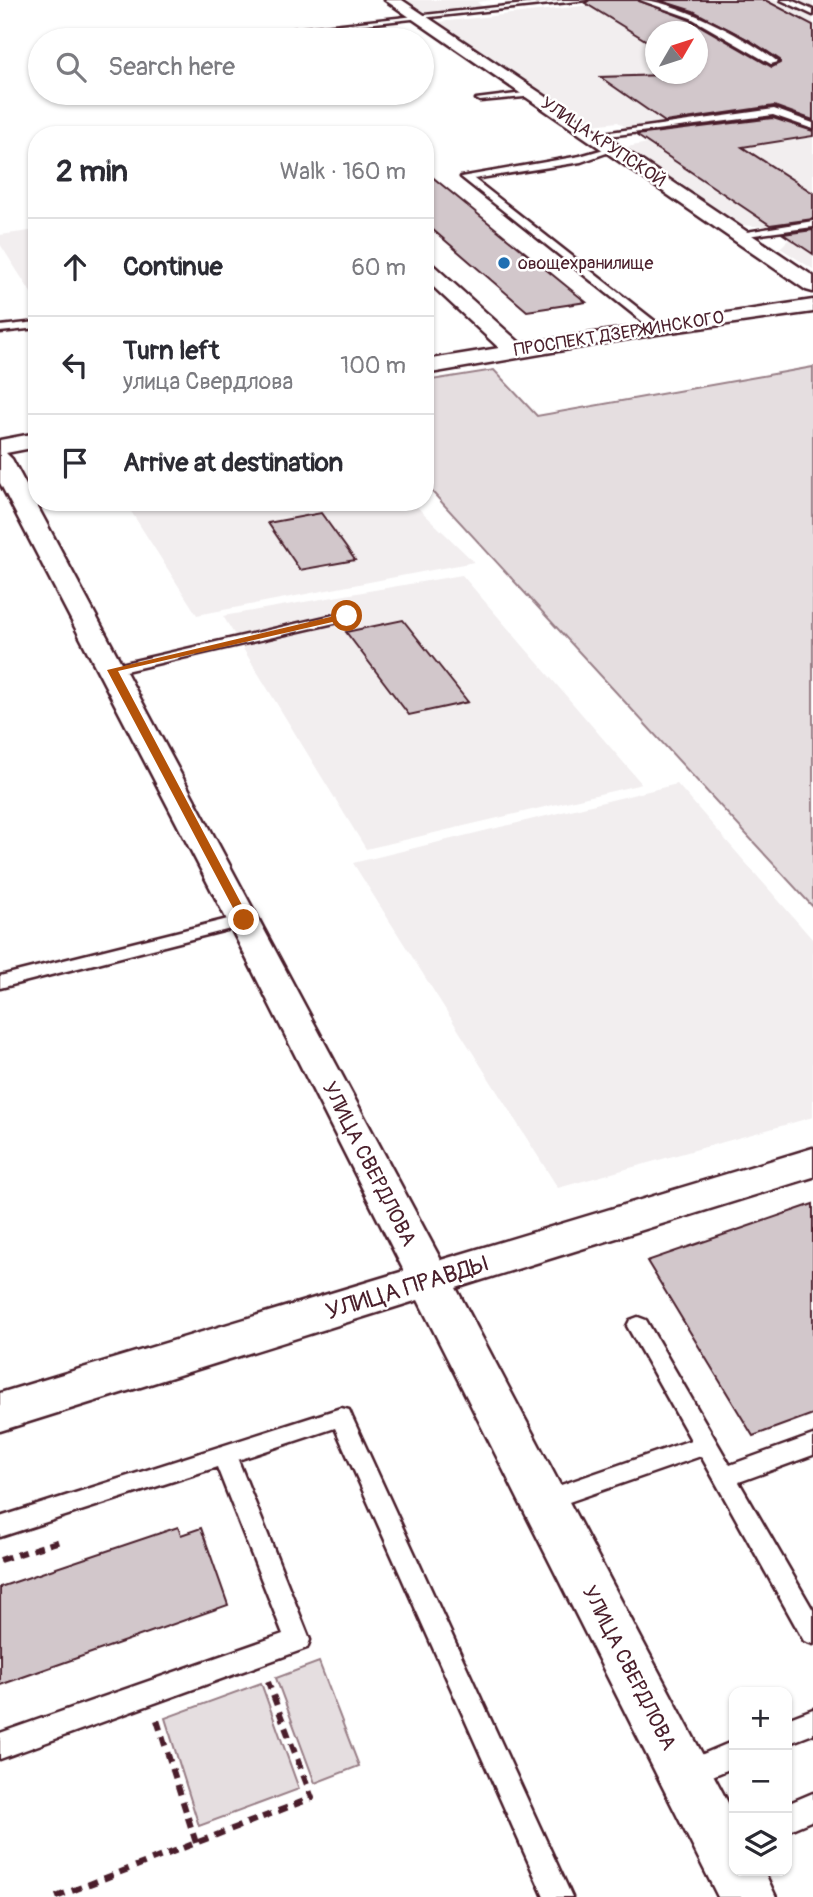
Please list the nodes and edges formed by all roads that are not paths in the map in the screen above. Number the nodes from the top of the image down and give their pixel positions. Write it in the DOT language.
graph roads {
  1 [pos="392,0"];
  2 [pos="583,0"];
  3 [pos="643,0"];
  4 [pos="785,0"];
  5 [pos="813,13"];
  6 [pos="419,18"];
  7 [pos="316,28"];
  8 [pos="434,28"];
  9 [pos="434,28"];
  10 [pos="774,62"];
  11 [pos="532,94"];
  12 [pos="480,99"];
  13 [pos="813,125"];
  14 [pos="593,135"];
  15 [pos="614,149"];
  16 [pos="813,224"];
  17 [pos="740,234"];
  18 [pos="434,279"];
  19 [pos="813,286"];
  20 [pos="813,306"];
  21 [pos="28,326"];
  22 [pos="657,328"];
  23 [pos="0,329"];
  24 [pos="514,350"];
  25 [pos="434,365"];
  26 [pos="28,442"];
  27 [pos="0,447"];
  28 [pos="0,459"];
  29 [pos="347,616"];
  30 [pos="112,670"];
  31 [pos="244,920"];
  32 [pos="0,982"];
  33 [pos="813,1162"];
  34 [pos="430,1282"];
  35 [pos="638,1326"];
  36 [pos="0,1412"];
  37 [pos="706,1445"];
  38 [pos="813,1445"];
  39 [pos="224,1455"];
  40 [pos="725,1477"];
  41 [pos="543,1501"];
  42 [pos="0,1527"];
  43 [pos="813,1633"];
  44 [pos="813,1721"];
  45 [pos="792,1730"];
  46 [pos="0,1746"];
  47 [pos="729,1756"];
  48 [pos="684,1774"];
  49 [pos="813,1806"];
  50 [pos="792,1816"];
  51 [pos="728,1844"];
  52 [pos="558,1897"];
  53 [pos="748,1897"];
  1 -- 6 [label="street, УЛИЦА КРУПСКОЙ"];
  2 -- 6 [label="lane"];
  3 -- 10 [label="lane"];
  4 -- 5 [label="lane"];
  6 -- 7 [label="lane"];
  6 -- 8 [label="street, УЛИЦА КРУПСКОЙ"];
  9 -- 11 [label="street, УЛИЦА КРУПСКОЙ"];
  11 -- 12 [label="lane"];
  11 -- 14 [label="street, УЛИЦА КРУПСКОЙ"];
  13 -- 14 [label="lane"];
  14 -- 15 [label="street, УЛИЦА КРУПСКОЙ"];
  15 -- 17 [label="street, УЛИЦА КРУПСКОЙ"];
  15 -- 22 [label="lane"];
  16 -- 17 [label="lane"];
  17 -- 19 [label="street, УЛИЦА КРУПСКОЙ"];
  18 -- 24 [label="street"];
  20 -- 22 [label="street, ПРОСПЕКТ ДЗЕРЖИНСКОГО"];
  21 -- 23 [label="lane"];
  22 -- 24 [label="street, ПРОСПЕКТ ДЗЕРЖИНСКОГО"];
  24 -- 25 [label="street, ПРОСПЕКТ ДЗЕРЖИНСКОГО"];
  26 -- 27 [label="street"];
  28 -- 30 [label="street, УЛИЦА СВЕРДЛОВА"];
  29 -- 30 [label="lane"];
  30 -- 31 [label="street, УЛИЦА СВЕРДЛОВА"];
  31 -- 32 [label="lane"];
  31 -- 34 [label="street, УЛИЦА СВЕРДЛОВА"];
  33 -- 34 [label="street, УЛИЦА ПРАВДЫ"];
  34 -- 36 [label="street, УЛИЦА ПРАВДЫ"];
  34 -- 41 [label="street, УЛИЦА СВЕРДЛОВА"];
  35 -- 37 [label="lane"];
  37 -- 40 [label="lane"];
  37 -- 41 [label="lane"];
  38 -- 40 [label="lane"];
  39 -- 42 [label="lane"];
  39 -- 46 [label="lane"];
  39 -- 52 [label="lane"];
  40 -- 43 [label="lane"];
  41 -- 48 [label="street, УЛИЦА СВЕРДЛОВА"];
  44 -- 45 [label="lane"];
  47 -- 48 [label="lane"];
  48 -- 51 [label="street, УЛИЦА СВЕРДЛОВА"];
  49 -- 50 [label="lane"];
  51 -- 53 [label="street, УЛИЦА СВЕРДЛОВА"];
}
